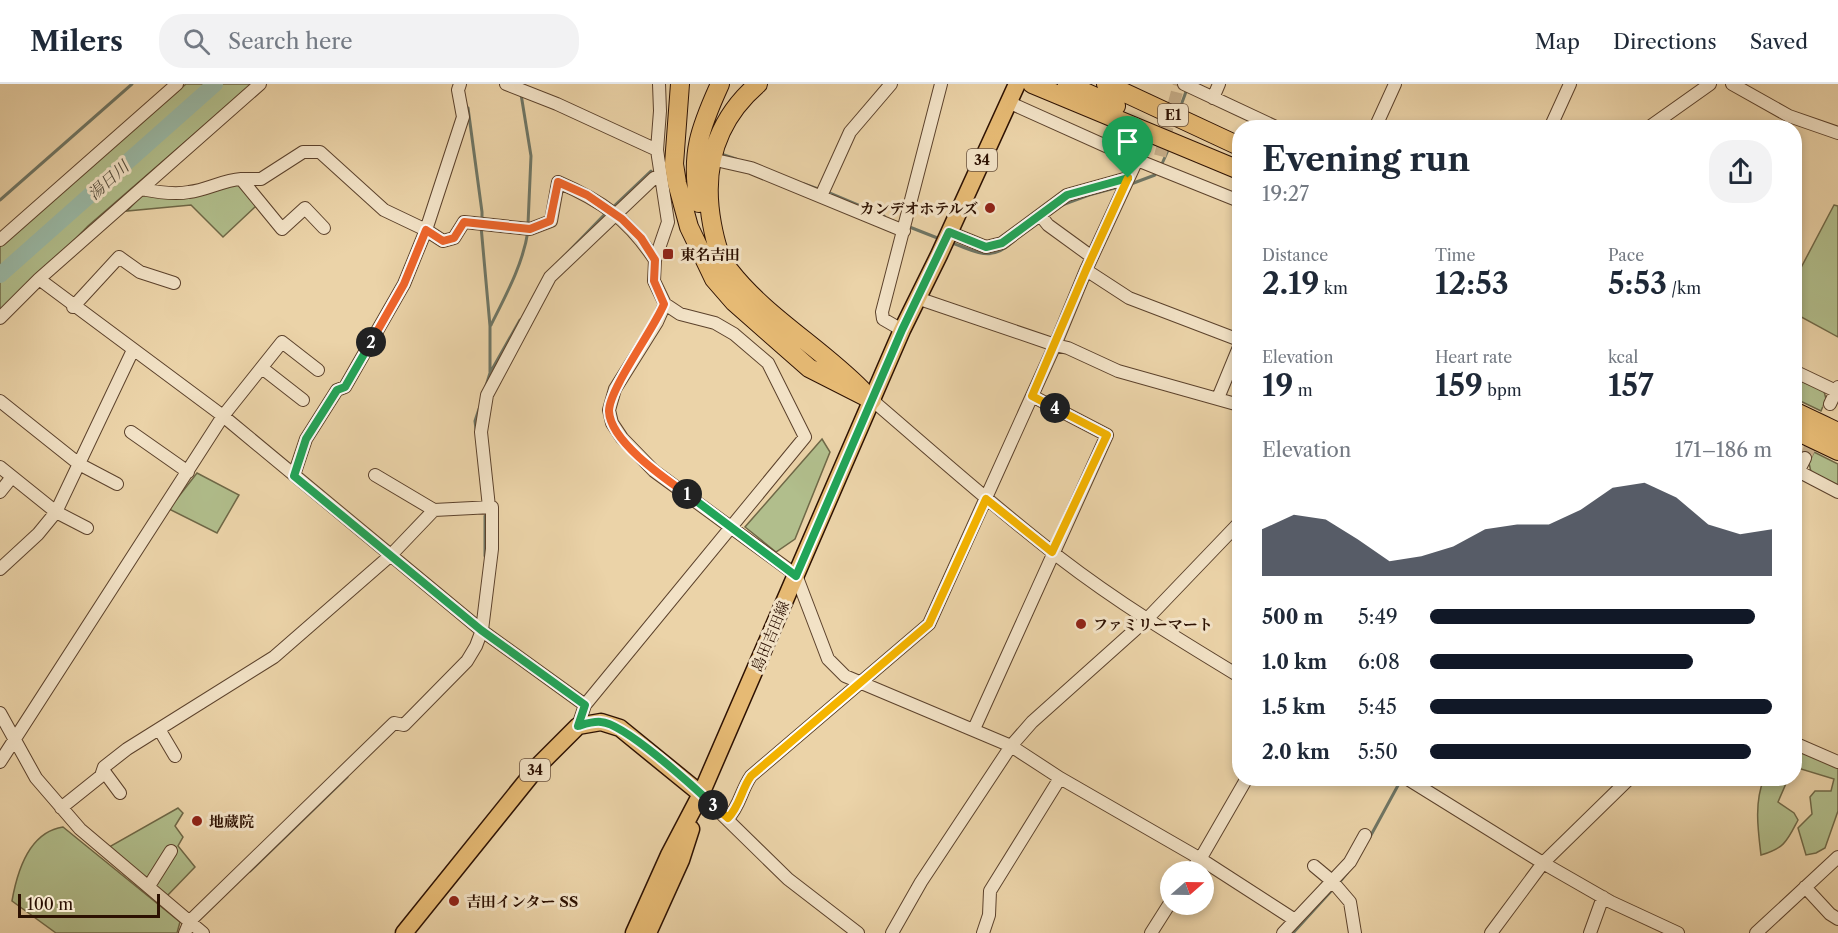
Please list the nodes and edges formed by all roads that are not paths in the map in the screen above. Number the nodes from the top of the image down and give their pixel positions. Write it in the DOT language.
graph roads {
  1 [pos="177,84"];
  2 [pos="260,84"];
  3 [pos="460,84"];
  4 [pos="647,84"];
  5 [pos="680,84"];
  6 [pos="711,84"];
  7 [pos="720,84"];
  8 [pos="758,84"];
  9 [pos="891,84"];
  10 [pos="940,84"];
  11 [pos="1017,84"];
  12 [pos="1032,84"];
  13 [pos="1067,84"];
  14 [pos="1106,84"];
  15 [pos="1219,84"];
  16 [pos="1395,84"];
  17 [pos="1570,84"];
  18 [pos="1710,84"];
  19 [pos="1732,84"];
  20 [pos="511,86"];
  21 [pos="1188,86"];
  22 [pos="659,89"];
  23 [pos="1213,98"];
  24 [pos="1008,102"];
  25 [pos="1261,120"];
  26 [pos="1379,120"];
  27 [pos="1554,120"];
  28 [pos="1659,120"];
  29 [pos="1801,120"];
  30 [pos="1802,121"];
  31 [pos="1838,133"];
  32 [pos="1232,143"];
  33 [pos="657,150"];
  34 [pos="1137,160"];
  35 [pos="720,161"];
  36 [pos="1232,165"];
  37 [pos="1232,165"];
  38 [pos="660,175"];
  39 [pos="241,179"];
  40 [pos="1128,179"];
  41 [pos="141,189"];
  42 [pos="823,192"];
  43 [pos="1232,198"];
  44 [pos="611,211"];
  45 [pos="685,211"];
  46 [pos="1043,218"];
  47 [pos="905,227"];
  48 [pos="324,228"];
  49 [pos="426,230"];
  50 [pos="948,234"];
  51 [pos="0,240"];
  52 [pos="1092,257"];
  53 [pos="655,260"];
  54 [pos="723,261"];
  55 [pos="1086,270"];
  56 [pos="39,279"];
  57 [pos="174,283"];
  58 [pos="917,298"];
  59 [pos="664,304"];
  60 [pos="74,307"];
  61 [pos="0,318"];
  62 [pos="902,330"];
  63 [pos="1232,337"];
  64 [pos="1055,345"];
  65 [pos="133,350"];
  66 [pos="1232,365"];
  67 [pos="262,368"];
  68 [pos="318,370"];
  69 [pos="1802,375"];
  70 [pos="1837,390"];
  71 [pos="1032,396"];
  72 [pos="1218,398"];
  73 [pos="303,400"];
  74 [pos="872,400"];
  75 [pos="0,401"];
  76 [pos="1232,403"];
  77 [pos="1830,404"];
  78 [pos="1802,415"];
  79 [pos="223,416"];
  80 [pos="131,432"];
  81 [pos="1838,432"];
  82 [pos="1802,434"];
  83 [pos="1838,451"];
  84 [pos="1805,459"];
  85 [pos="79,464"];
  86 [pos="1802,464"];
  87 [pos="0,467"];
  88 [pos="188,472"];
  89 [pos="375,475"];
  90 [pos="294,476"];
  91 [pos="12,477"];
  92 [pos="1802,477"];
  93 [pos="117,484"];
  94 [pos="0,492"];
  95 [pos="1838,492"];
  96 [pos="986,499"];
  97 [pos="489,507"];
  98 [pos="434,510"];
  99 [pos="56,512"];
  100 [pos="732,527"];
  101 [pos="87,528"];
  102 [pos="1232,530"];
  103 [pos="1052,552"];
  104 [pos="391,555"];
  105 [pos="0,569"];
  106 [pos="796,576"];
  107 [pos="1146,620"];
  108 [pos="479,628"];
  109 [pos="1232,672"];
  110 [pos="860,681"];
  111 [pos="585,705"];
  112 [pos="0,713"];
  113 [pos="578,726"];
  114 [pos="159,729"];
  115 [pos="974,729"];
  116 [pos="15,739"];
  117 [pos="1011,746"];
  118 [pos="1802,746"];
  119 [pos="175,756"];
  120 [pos="0,762"];
  121 [pos="1838,762"];
  122 [pos="103,770"];
  123 [pos="1060,778"];
  124 [pos="1242,786"];
  125 [pos="1418,786"];
  126 [pos="1622,786"];
  127 [pos="120,793"];
  128 [pos="701,794"];
  129 [pos="61,808"];
  130 [pos="728,818"];
  131 [pos="1365,836"];
  132 [pos="171,851"];
  133 [pos="1838,857"];
  134 [pos="1199,858"];
  135 [pos="1197,861"];
  136 [pos="1543,863"];
  137 [pos="1314,866"];
  138 [pos="1335,884"];
  139 [pos="149,886"];
  140 [pos="1806,887"];
  141 [pos="1603,897"];
  142 [pos="1162,915"];
  143 [pos="1838,919"];
  144 [pos="1295,920"];
  145 [pos="190,921"];
  146 [pos="185,933"];
  147 [pos="203,933"];
  148 [pos="404,933"];
  149 [pos="634,933"];
  150 [pos="648,933"];
  151 [pos="858,933"];
  152 [pos="892,933"];
  153 [pos="983,933"];
  154 [pos="1151,933"];
  155 [pos="1283,933"];
  156 [pos="1355,933"];
  157 [pos="1491,933"];
  158 [pos="1590,933"];
  159 [pos="1678,933"];
  160 [pos="1756,933"];
  1 -- 51 [label="street"];
  2 -- 41 [label="street"];
  3 -- 49 [label="street"];
  4 -- 22 [label="street"];
  5 -- 45 [label="highway"];
  6 -- 45 [label="highway"];
  7 -- 54 [label="highway"];
  8 -- 54 [label="highway"];
  9 -- 42 [label="street"];
  10 -- 47 [label="street"];
  11 -- 24 [label="main road, 島田吉田線 / 34"];
  12 -- 36 [label="highway"];
  13 -- 37 [label="highway, E1"];
  14 -- 32 [label="highway, E1"];
  15 -- 23 [label="street"];
  16 -- 26 [label="street"];
  17 -- 27 [label="street"];
  18 -- 28 [label="street"];
  19 -- 29 [label="street"];
  20 -- 33 [label="street"];
  21 -- 23 [label="street"];
  22 -- 33 [label="street"];
  23 -- 25 [label="street"];
  24 -- 34 [label="street"];
  24 -- 50 [label="main road, 島田吉田線 / 34"];
  30 -- 31 [label="street"];
  33 -- 38 [label="street"];
  34 -- 40 [label="street"];
  34 -- 43 [label="street"];
  35 -- 42 [label="street"];
  38 -- 44 [label="street"];
  38 -- 53 [label="street"];
  39 -- 41 [label="street"];
  39 -- 48 [label="street"];
  39 -- 49 [label="street"];
  40 -- 46 [label="street"];
  40 -- 52 [label="street"];
  41 -- 56 [label="street"];
  42 -- 47 [label="street"];
  44 -- 49 [label="street"];
  44 -- 53 [label="street"];
  44 -- 97 [label="street"];
  45 -- 74 [label="highway"];
  46 -- 50 [label="street"];
  46 -- 52 [label="street"];
  47 -- 62 [label="street"];
  49 -- 90 [label="street"];
  50 -- 58 [label="main road, 島田吉田線 / 34"];
  52 -- 55 [label="street"];
  53 -- 59 [label="street"];
  54 -- 74 [label="highway"];
  55 -- 63 [label="street"];
  55 -- 64 [label="street"];
  56 -- 60 [label="street"];
  56 -- 61 [label="street"];
  57 -- 60 [label="street"];
  58 -- 62 [label="main road, 島田吉田線 / 34"];
  58 -- 64 [label="street"];
  59 -- 100 [label="street"];
  59 -- 100 [label="street"];
  60 -- 65 [label="street"];
  62 -- 74 [label="main road, 島田吉田線 / 34"];
  64 -- 71 [label="street"];
  64 -- 72 [label="street"];
  65 -- 79 [label="street"];
  65 -- 85 [label="street"];
  66 -- 72 [label="street"];
  67 -- 68 [label="street"];
  67 -- 73 [label="street"];
  67 -- 79 [label="street"];
  69 -- 70 [label="street"];
  70 -- 77 [label="street"];
  71 -- 96 [label="street"];
  71 -- 103 [label="street"];
  72 -- 76 [label="street"];
  74 -- 96 [label="street"];
  74 -- 106 [label="main road, 島田吉田線 / 34"];
  75 -- 85 [label="street"];
  78 -- 81 [label="highway"];
  79 -- 88 [label="street"];
  79 -- 90 [label="street"];
  80 -- 88 [label="street"];
  82 -- 83 [label="highway"];
  84 -- 86 [label="street"];
  85 -- 93 [label="street"];
  85 -- 99 [label="street"];
  87 -- 91 [label="street"];
  88 -- 116 [label="street"];
  89 -- 98 [label="street"];
  90 -- 104 [label="street"];
  91 -- 94 [label="street"];
  91 -- 99 [label="street"];
  92 -- 95 [label="street"];
  96 -- 103 [label="street"];
  96 -- 110 [label="street"];
  97 -- 98 [label="street"];
  97 -- 108 [label="street"];
  98 -- 104 [label="street"];
  99 -- 101 [label="street"];
  99 -- 105 [label="street"];
  100 -- 106 [label="street"];
  100 -- 111 [label="street"];
  102 -- 107 [label="street"];
  103 -- 107 [label="street"];
  103 -- 115 [label="street"];
  104 -- 108 [label="street"];
  104 -- 114 [label="street"];
  106 -- 110 [label="street"];
  106 -- 128 [label="main road, 島田吉田線 / 34"];
  107 -- 109 [label="street"];
  107 -- 117 [label="street"];
  108 -- 111 [label="street"];
  108 -- 145 [label="street"];
  110 -- 115 [label="street"];
  110 -- 130 [label="street"];
  111 -- 113 [label="street"];
  112 -- 116 [label="street"];
  113 -- 128 [label="main road"];
  113 -- 148 [label="main road, 34"];
  114 -- 119 [label="street"];
  114 -- 122 [label="street"];
  115 -- 117 [label="street"];
  116 -- 120 [label="street"];
  116 -- 129 [label="street"];
  117 -- 123 [label="street"];
  117 -- 152 [label="street"];
  118 -- 121 [label="street"];
  122 -- 127 [label="street"];
  122 -- 129 [label="street"];
  123 -- 134 [label="street"];
  123 -- 153 [label="street"];
  124 -- 134 [label="street"];
  125 -- 136 [label="street"];
  126 -- 136 [label="street"];
  128 -- 130 [label="street"];
  128 -- 149 [label="main road, 島田吉田線 / 34"];
  128 -- 150 [label="main road, 島田吉田線 / 34"];
  129 -- 139 [label="street"];
  130 -- 151 [label="street"];
  131 -- 138 [label="street"];
  132 -- 139 [label="street"];
  133 -- 140 [label="street"];
  134 -- 135 [label="street"];
  134 -- 144 [label="street"];
  136 -- 141 [label="street"];
  136 -- 157 [label="street"];
  137 -- 138 [label="street"];
  138 -- 144 [label="street"];
  138 -- 156 [label="street"];
  139 -- 145 [label="street"];
  140 -- 143 [label="street"];
  140 -- 160 [label="street"];
  141 -- 158 [label="street"];
  141 -- 159 [label="street"];
  142 -- 154 [label="street"];
  144 -- 155 [label="street"];
  145 -- 146 [label="street"];
  145 -- 147 [label="street"];
}
